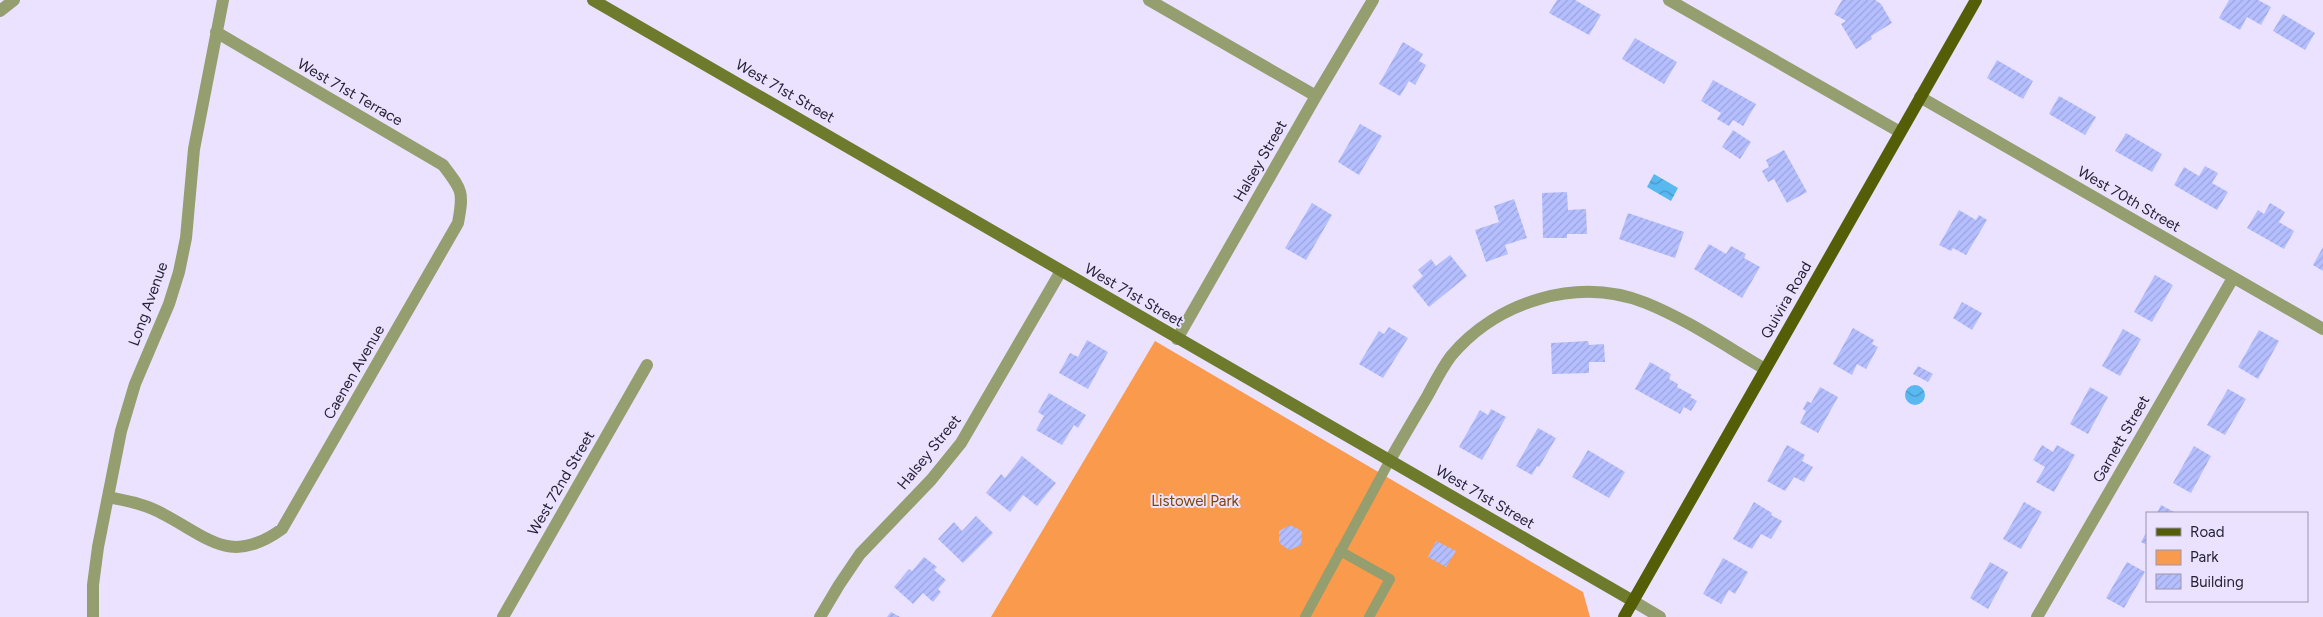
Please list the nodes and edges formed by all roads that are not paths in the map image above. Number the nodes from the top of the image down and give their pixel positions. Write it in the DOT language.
graph roads {
  1 [pos="14,0"];
  2 [pos="223,0"];
  3 [pos="593,0"];
  4 [pos="1149,0"];
  5 [pos="1373,0"];
  6 [pos="1669,0"];
  7 [pos="1976,0"];
  8 [pos="0,11"];
  9 [pos="216,32"];
  10 [pos="1316,96"];
  11 [pos="1920,97"];
  12 [pos="1900,132"];
  13 [pos="460,188"];
  14 [pos="1061,271"];
  15 [pos="2233,278"];
  16 [pos="2323,329"];
  17 [pos="1177,339"];
  18 [pos="647,365"];
  19 [pos="1765,369"];
  20 [pos="1390,460"];
  21 [pos="108,497"];
  22 [pos="1340,551"];
  23 [pos="1633,602"];
  24 [pos="93,617"];
  25 [pos="504,617"];
  26 [pos="820,617"];
  27 [pos="1305,617"];
  28 [pos="1369,617"];
  29 [pos="1624,617"];
  30 [pos="1660,617"];
  31 [pos="2037,617"];
  1 -- 8 [label="street"];
  2 -- 9 [label="street, Long Avenue"];
  3 -- 14 [label="street, West 71st Street"];
  4 -- 10 [label="street"];
  5 -- 10 [label="street, Halsey Street"];
  6 -- 12 [label="street"];
  7 -- 11 [label="main road, Quivira Road"];
  9 -- 13 [label="street, West 71st Terrace"];
  9 -- 21 [label="street, Long Avenue"];
  10 -- 17 [label="street, Halsey Street"];
  11 -- 12 [label="main road, Quivira Road"];
  11 -- 15 [label="street, West 70th Street"];
  12 -- 19 [label="main road, Quivira Road"];
  13 -- 21 [label="street, Caenen Avenue"];
  14 -- 17 [label="street, West 71st Street"];
  14 -- 26 [label="street, Halsey Street"];
  15 -- 16 [label="street, West 70th Street"];
  15 -- 31 [label="street, Garnett Street"];
  17 -- 20 [label="street, West 71st Street"];
  18 -- 25 [label="street, West 72nd Street"];
  19 -- 20 [label="street"];
  19 -- 23 [label="main road, Quivira Road"];
  20 -- 22 [label="lane"];
  20 -- 23 [label="street, West 71st Street"];
  21 -- 24 [label="street, Long Avenue"];
  22 -- 27 [label="lane"];
  22 -- 28 [label="lane"];
  23 -- 29 [label="main road, Quivira Road"];
  23 -- 30 [label="street, West 71st Street"];
}
